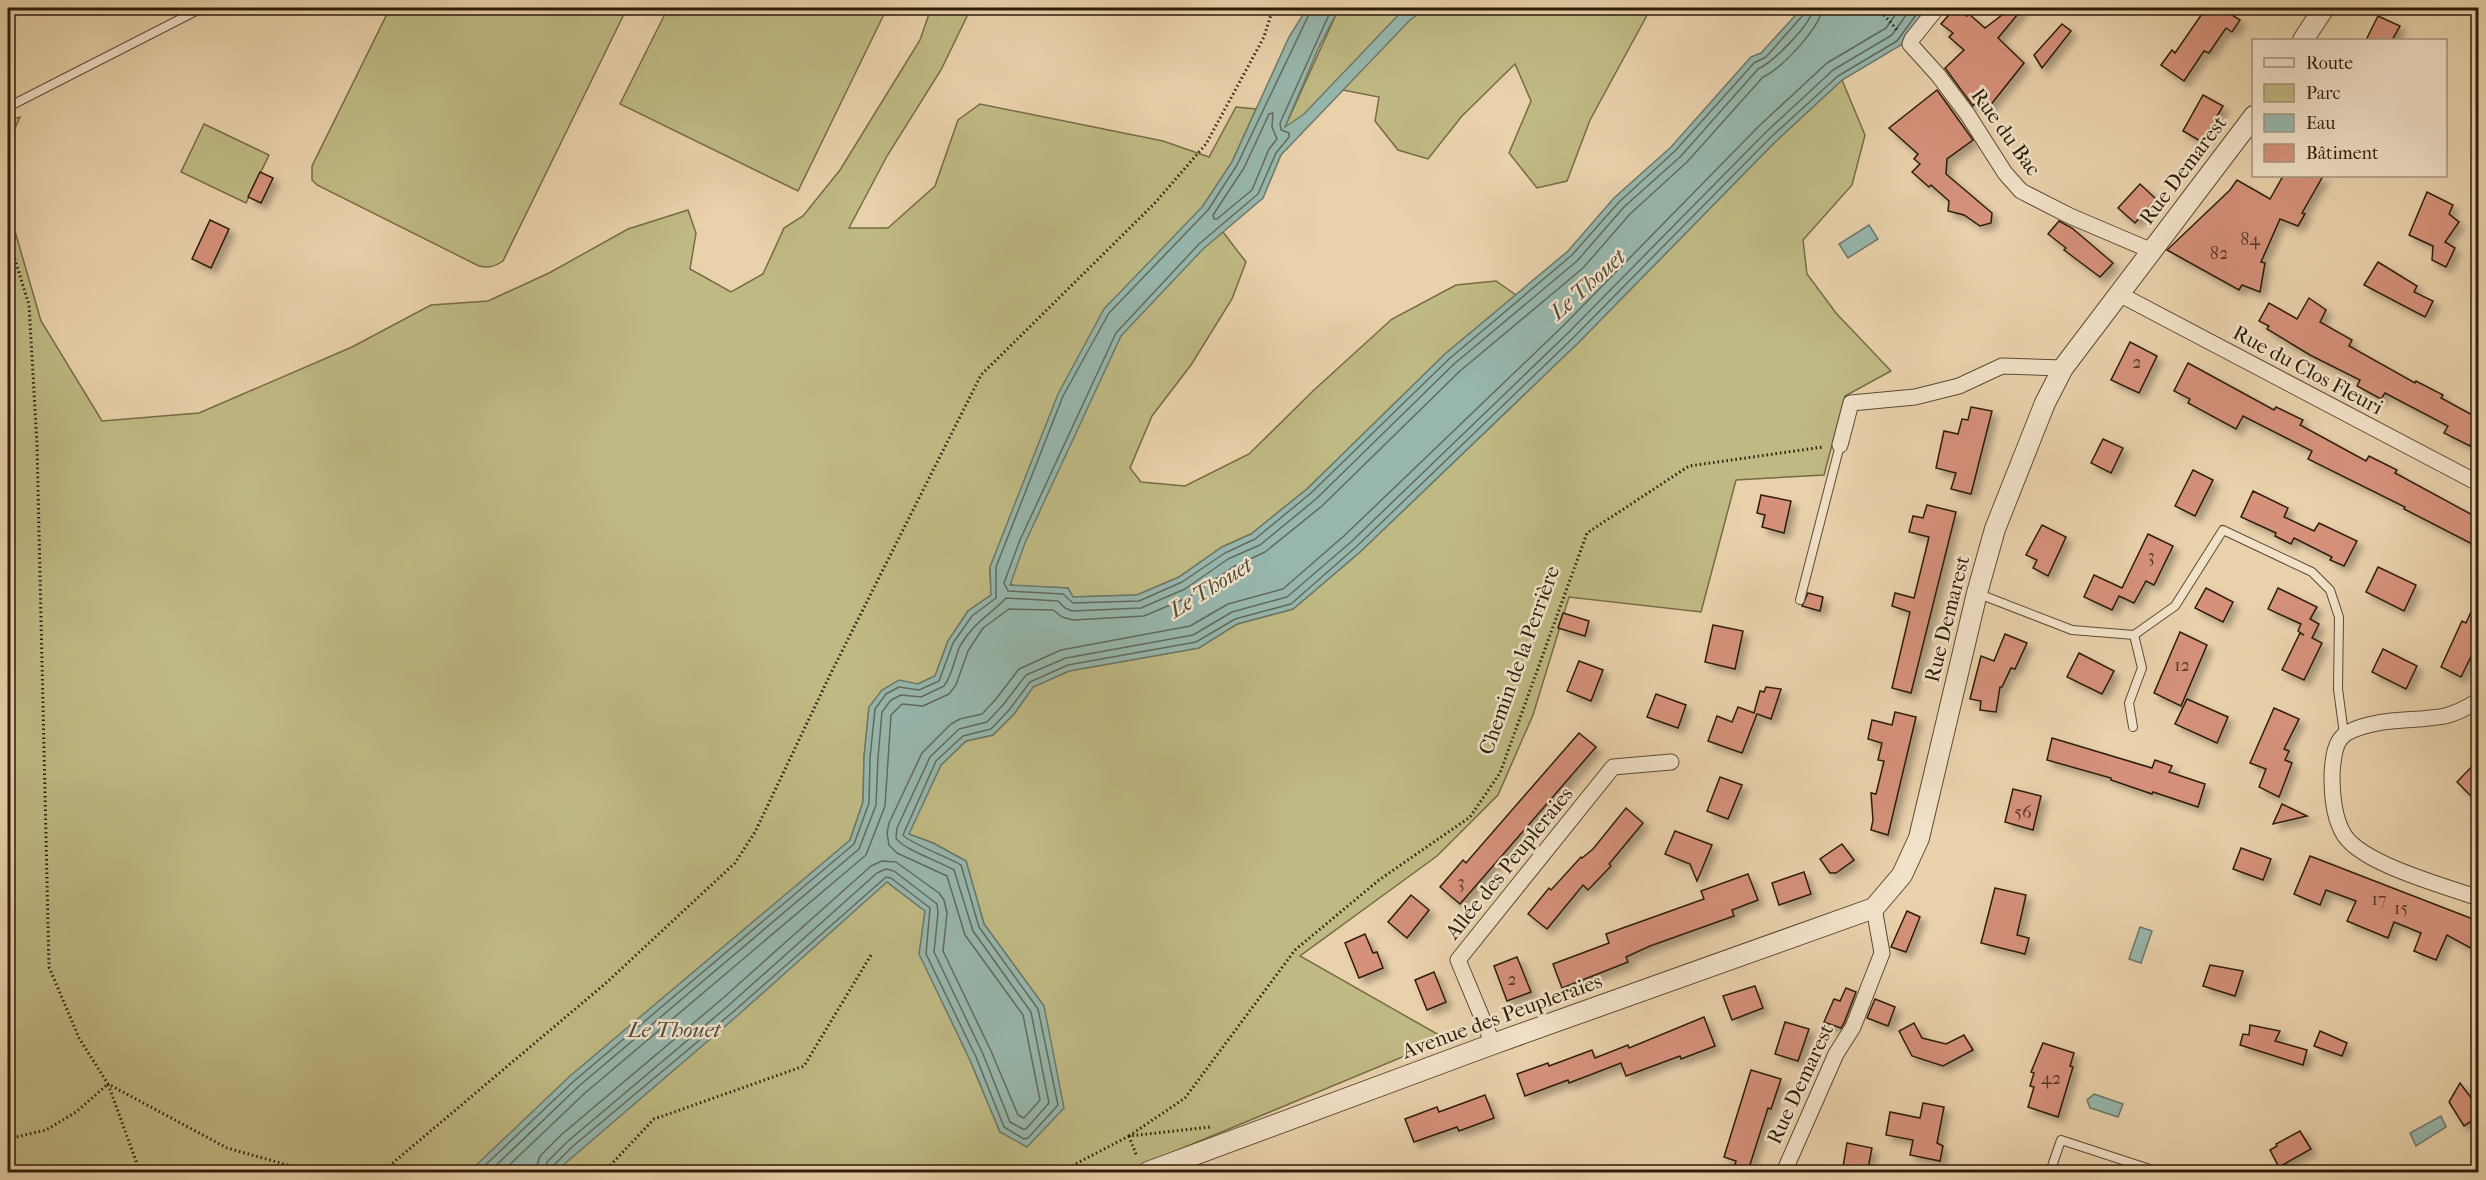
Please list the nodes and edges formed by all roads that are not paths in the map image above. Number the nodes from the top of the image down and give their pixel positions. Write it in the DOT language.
graph roads {
  1 [pos="202,8"];
  2 [pos="1937,8"];
  3 [pos="2324,8"];
  4 [pos="2304,39"];
  5 [pos="8,107"];
  6 [pos="2252,117"];
  7 [pos="2152,251"];
  8 [pos="2119,294"];
  9 [pos="2063,368"];
  10 [pos="1840,445"];
  11 [pos="2478,483"];
  12 [pos="1977,593"];
  13 [pos="1800,600"];
  14 [pos="2134,635"];
  15 [pos="2478,701"];
  16 [pos="2133,727"];
  17 [pos="2344,734"];
  18 [pos="1671,762"];
  19 [pos="2478,898"];
  20 [pos="1874,908"];
  21 [pos="1493,1044"];
  22 [pos="1143,1168"];
  23 [pos="1784,1173"];
  24 [pos="2050,1173"];
  25 [pos="2159,1173"];
  1 -- 5 [label="lane"];
  2 -- 7 [label="street, Rue du Bac"];
  3 -- 4 [label="street"];
  6 -- 7 [label="street, Rue Demarest"];
  7 -- 8 [label="street, Rue Demarest"];
  8 -- 9 [label="street, Rue Demarest"];
  8 -- 11 [label="street, Rue du Clos Fleuri"];
  9 -- 10 [label="street"];
  9 -- 12 [label="street, Rue Demarest"];
  10 -- 13 [label="lane"];
  12 -- 14 [label="lane"];
  12 -- 20 [label="street, Rue Demarest"];
  14 -- 16 [label="lane"];
  14 -- 17 [label="lane"];
  15 -- 17 [label="street"];
  17 -- 19 [label="street"];
  18 -- 21 [label="street, Allée des Peupleraies"];
  20 -- 21 [label="street, Avenue des Peupleraies"];
  20 -- 23 [label="street, Rue Demarest"];
  21 -- 22 [label="street, Avenue des Peupleraies"];
  24 -- 25 [label="lane"];
}
